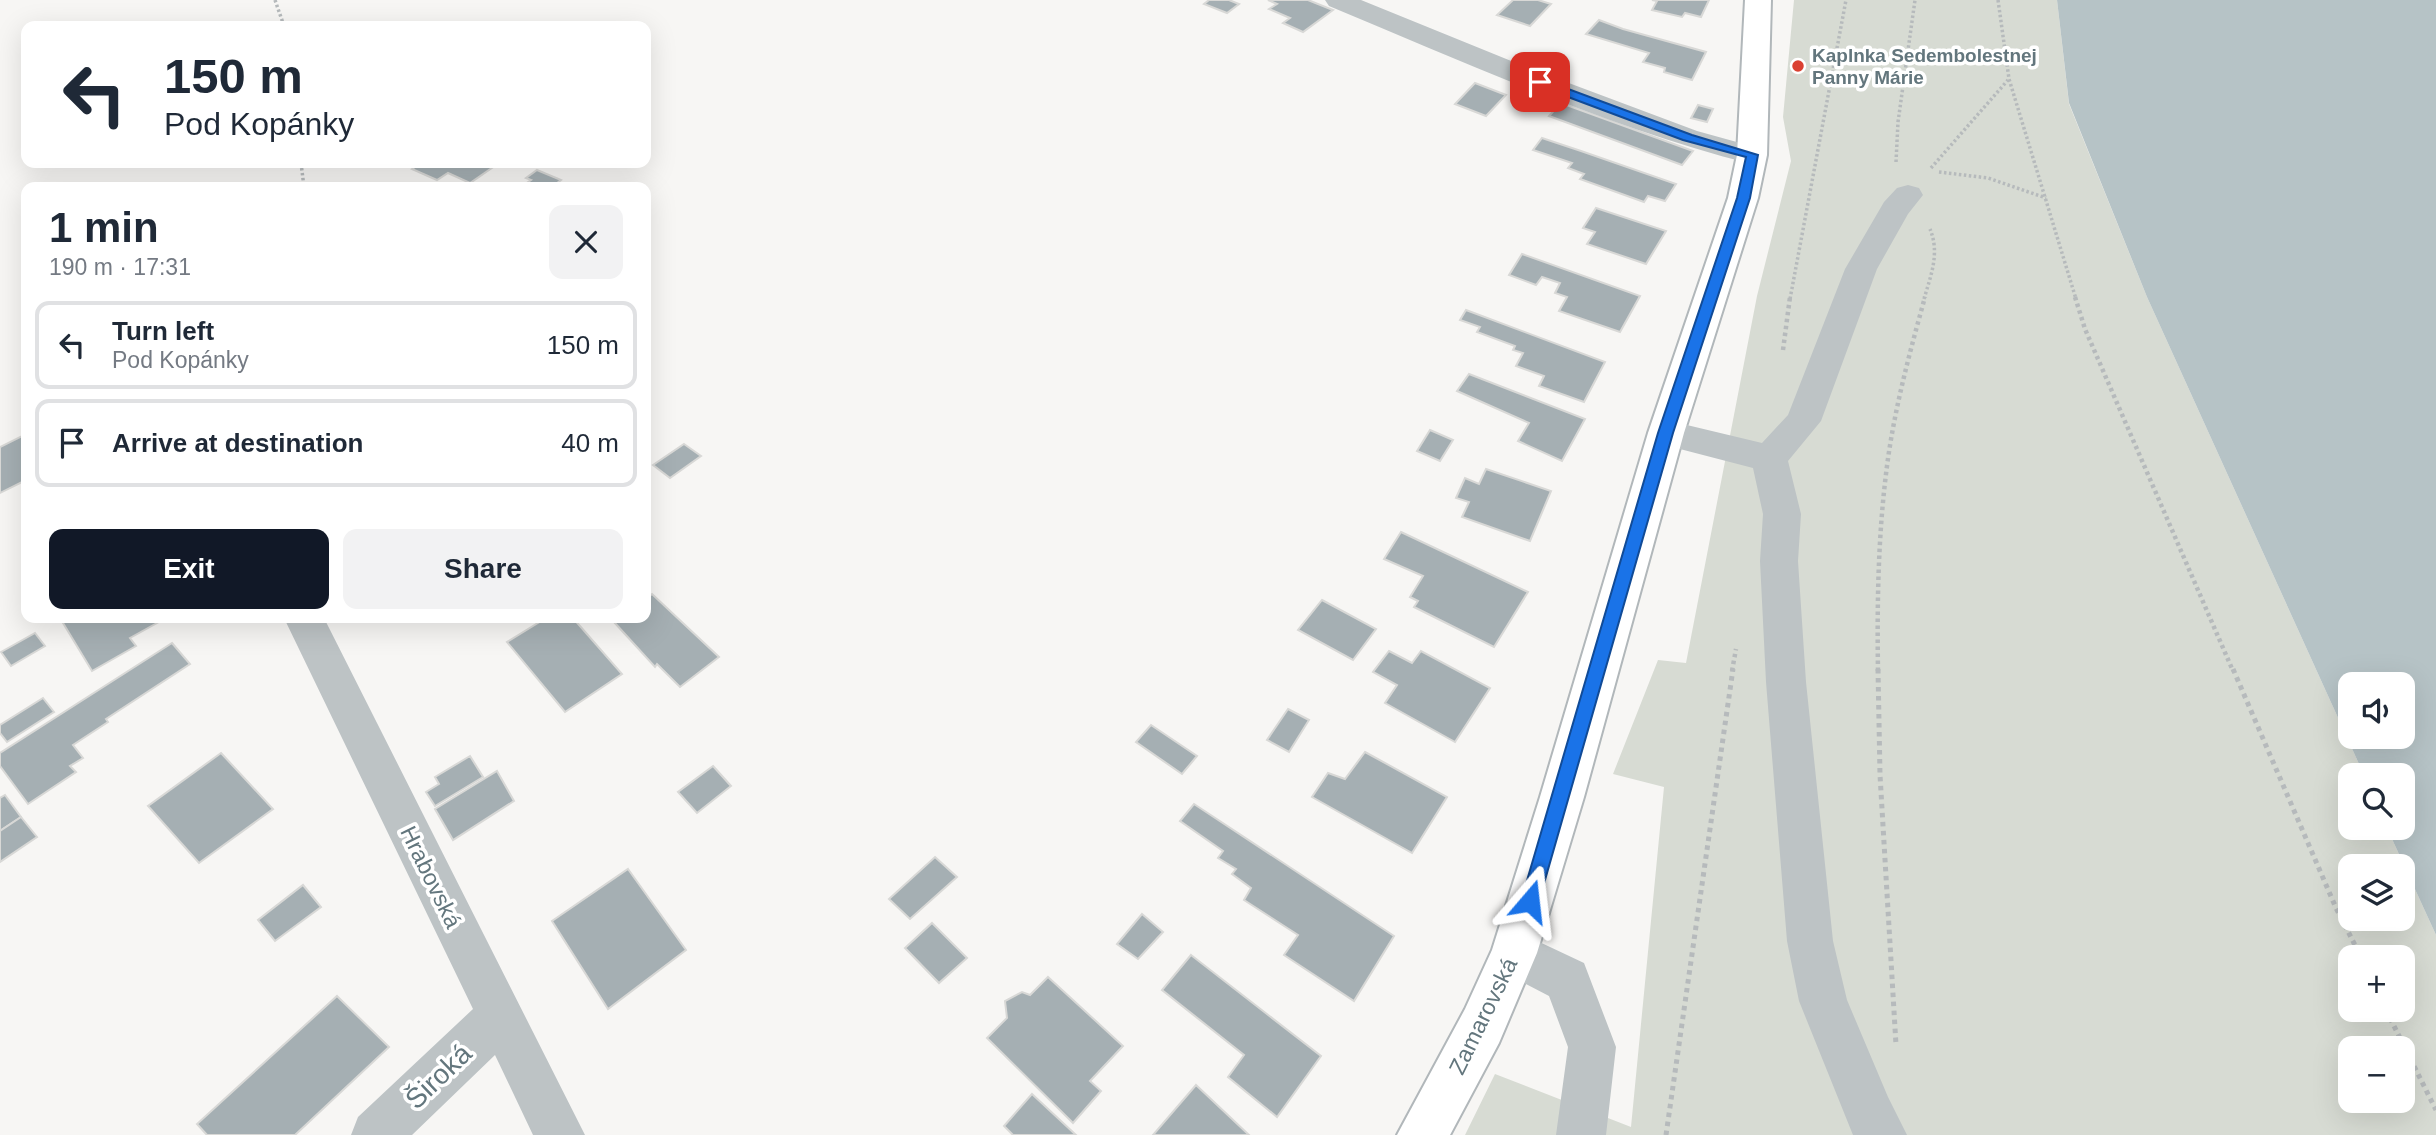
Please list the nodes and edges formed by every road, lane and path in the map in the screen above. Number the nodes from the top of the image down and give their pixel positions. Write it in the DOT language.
graph roads {
  1 [pos="275,0"];
  2 [pos="1338,0"];
  3 [pos="1758,0"];
  4 [pos="1846,0"];
  5 [pos="1915,0"];
  6 [pos="1998,0"];
  7 [pos="282,21"];
  8 [pos="2009,79"];
  9 [pos="1752,155"];
  10 [pos="1908,195"];
  11 [pos="2047,199"];
  12 [pos="1782,355"];
  13 [pos="1666,433"];
  14 [pos="1759,456"];
  15 [pos="306,623"];
  16 [pos="1739,635"];
  17 [pos="2355,945"];
  18 [pos="1514,953"];
  19 [pos="500,1016"];
  20 [pos="2392,1022"];
  21 [pos="2436,1110"];
  22 [pos="1876,1125"];
  23 [pos="376,1135"];
  24 [pos="560,1135"];
  25 [pos="1422,1135"];
  26 [pos="1581,1135"];
  27 [pos="1666,1135"];
  1 -- 7 [label="path"];
  2 -- 9 [label="street"];
  3 -- 9 [label="main road, Zamarovská"];
  4 -- 12 [label="path"];
  5 -- 10 [label="path"];
  6 -- 8 [label="path"];
  8 -- 11 [label="path"];
  8 -- 11 [label="path"];
  9 -- 13 [label="main road, Zamarovská"];
  10 -- 14 [label="street"];
  10 -- 22 [label="path"];
  11 -- 17 [label="path"];
  13 -- 14 [label="street"];
  13 -- 18 [label="main road, Zamarovská"];
  14 -- 22 [label="street"];
  15 -- 19 [label="street, Hrabovská"];
  16 -- 27 [label="path"];
  18 -- 25 [label="main road, Zamarovská"];
  18 -- 26 [label="street"];
  19 -- 23 [label="street, Široká"];
  19 -- 24 [label="street, Hrabovská"];
  20 -- 21 [label="path"];
}
